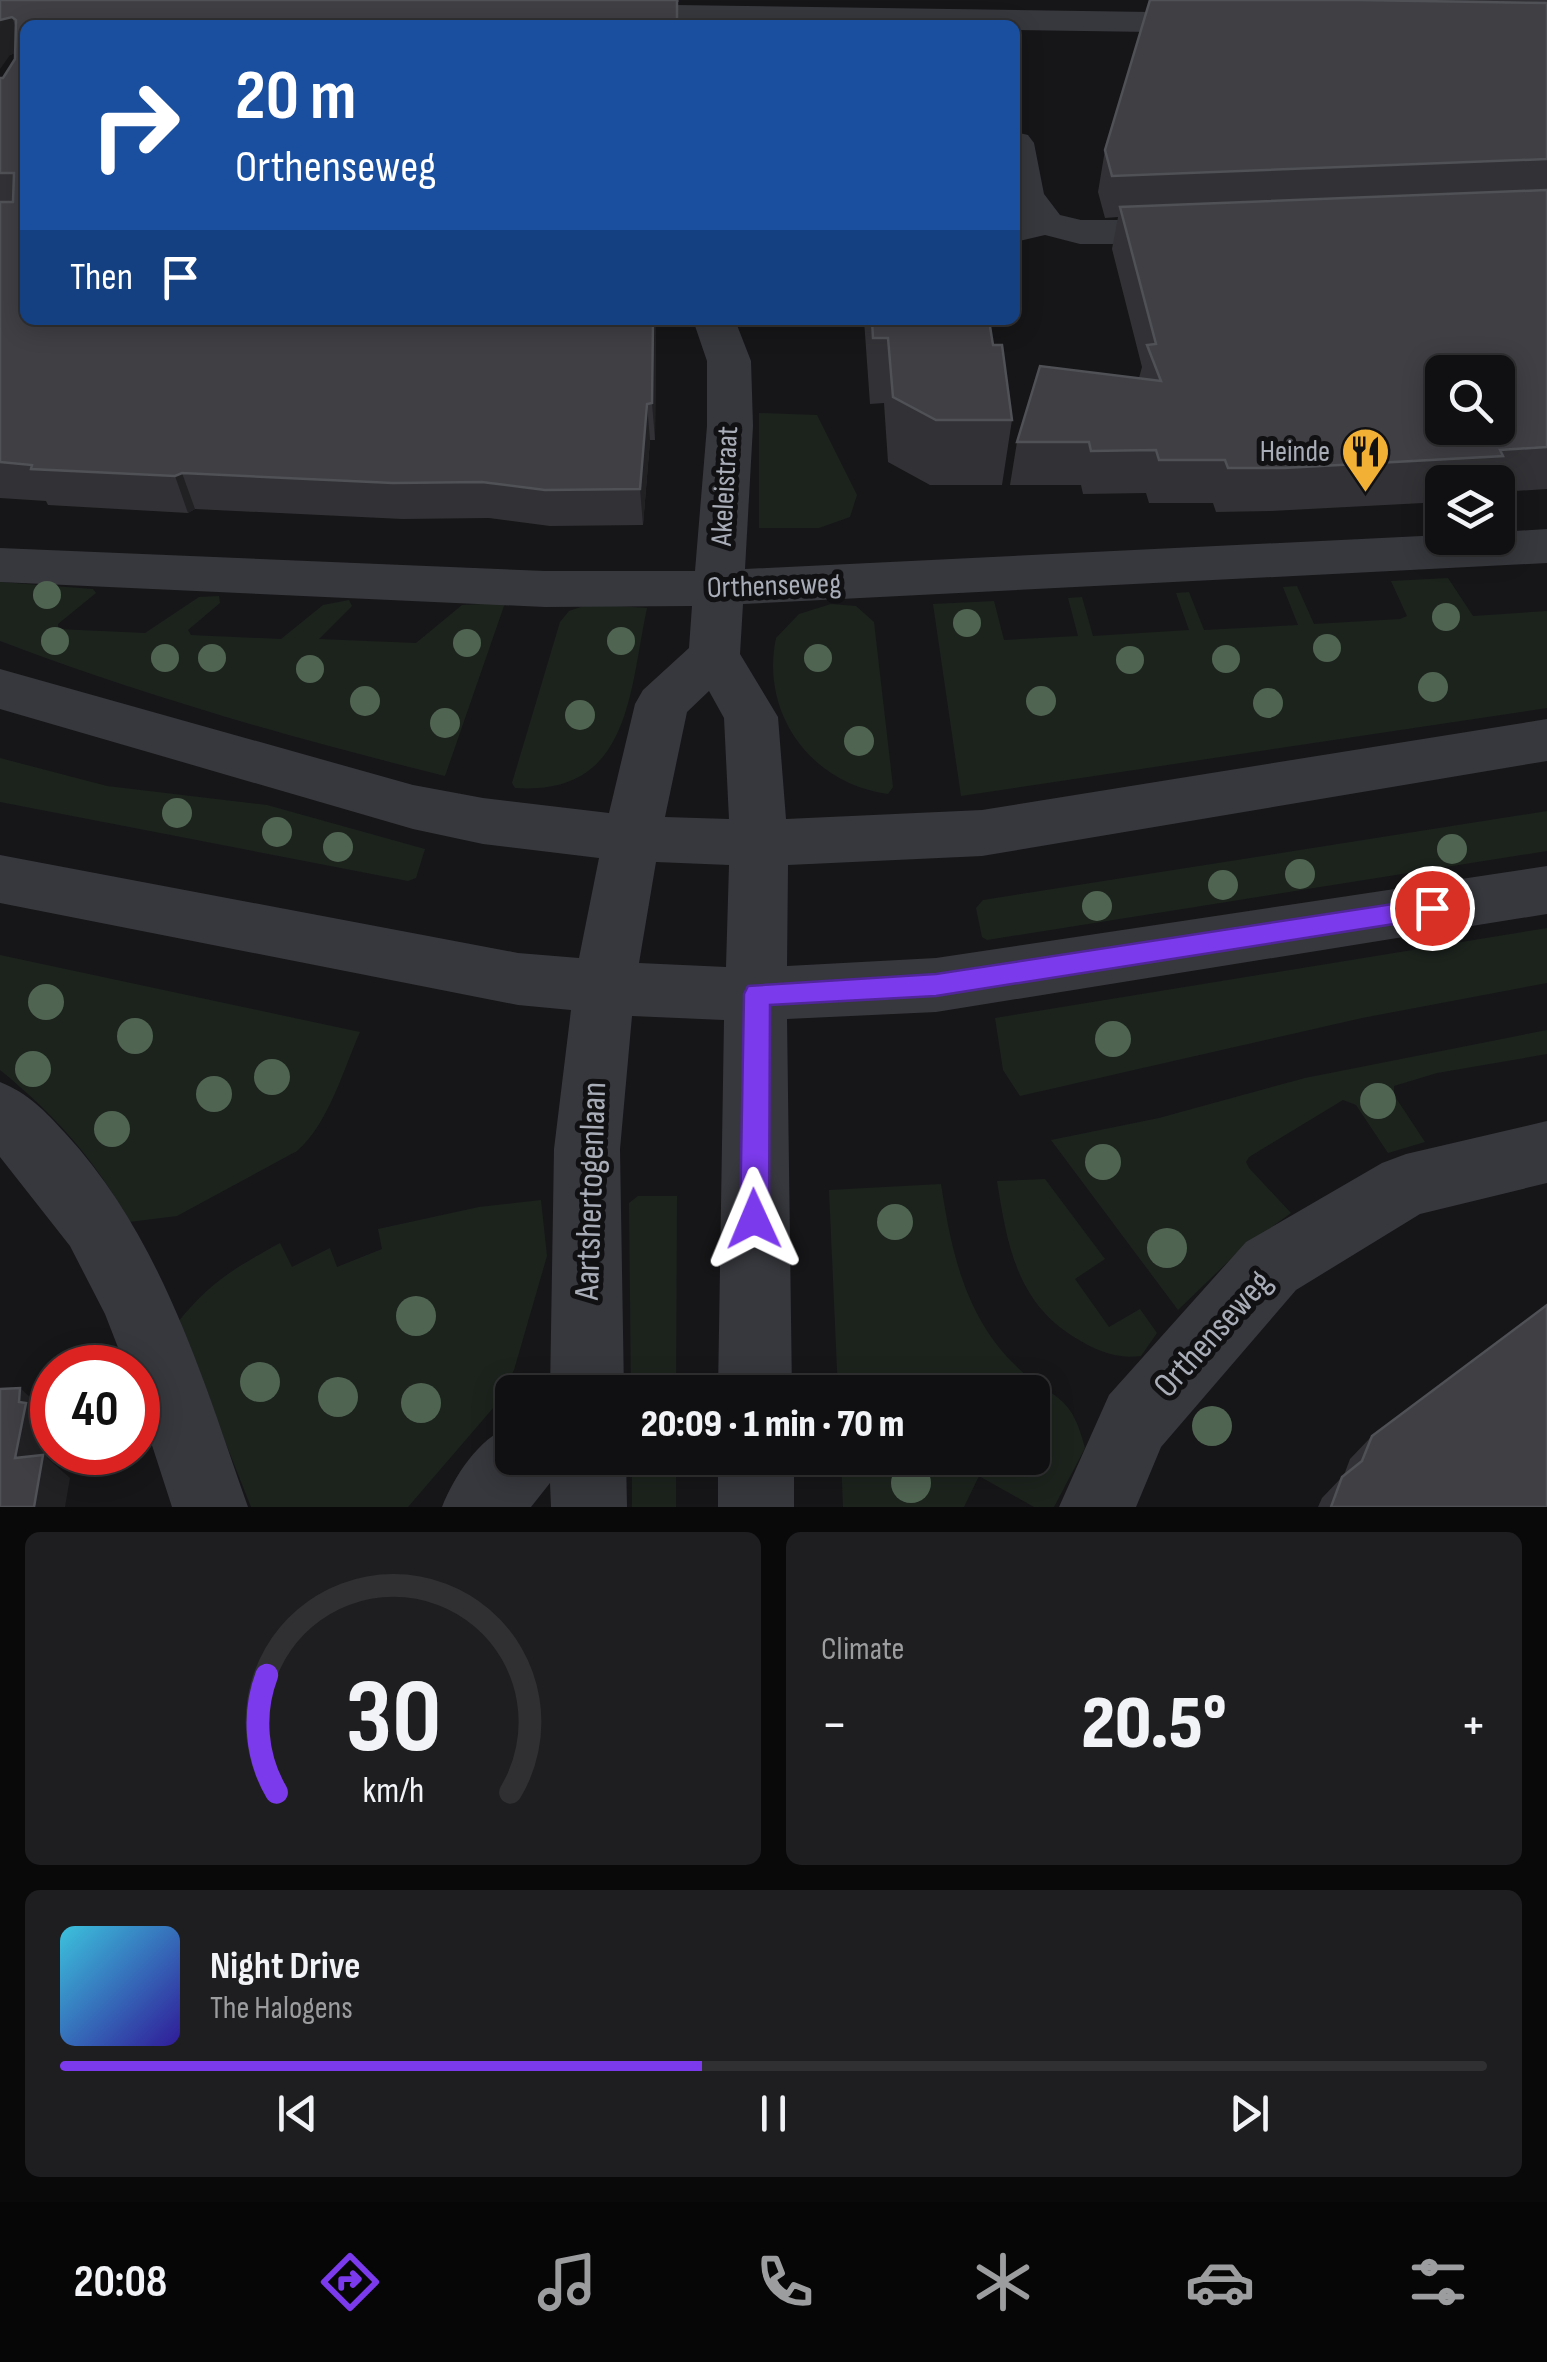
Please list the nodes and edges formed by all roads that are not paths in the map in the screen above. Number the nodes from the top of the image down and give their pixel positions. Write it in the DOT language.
graph roads {
  1 [pos="1089,10"];
  2 [pos="568,14"];
  3 [pos="822,20"];
  4 [pos="1019,20"];
  5 [pos="1250,23"];
  6 [pos="1020,170"];
  7 [pos="1030,227"];
  8 [pos="1234,230"];
  9 [pos="716,325"];
  10 [pos="1547,546"];
  11 [pos="0,564"];
  12 [pos="720,588"];
  13 [pos="714,656"];
  14 [pos="0,689"];
  15 [pos="1547,740"];
  16 [pos="632,836"];
  17 [pos="758,840"];
  18 [pos="0,879"];
  19 [pos="1547,890"];
  20 [pos="604,989"];
  21 [pos="757,994"];
  22 [pos="0,1112"];
  23 [pos="1547,1152"];
  24 [pos="584,1375"];
  25 [pos="755,1375"];
  26 [pos="508,1475"];
  27 [pos="588,1475"];
  28 [pos="756,1475"];
  29 [pos="210,1507"];
  30 [pos="480,1507"];
  31 [pos="589,1507"];
  32 [pos="756,1507"];
  33 [pos="1097,1507"];
  1 -- 4 [label="street"];
  1 -- 5 [label="street"];
  2 -- 3 [label="street"];
  6 -- 7 [label="street"];
  7 -- 8 [label="street"];
  9 -- 12 [label="street, Akeleistraat"];
  10 -- 12 [label="street, Orthenseweg"];
  11 -- 12 [label="street, Orthenseweg"];
  12 -- 13 [label="street, Akeleistraat"];
  13 -- 16 [label="street"];
  13 -- 17 [label="street"];
  14 -- 16 [label="street"];
  15 -- 17 [label="street"];
  16 -- 17 [label="street"];
  16 -- 20 [label="street"];
  17 -- 21 [label="street"];
  18 -- 20 [label="street"];
  19 -- 21 [label="street"];
  20 -- 21 [label="street"];
  20 -- 24 [label="street, Aartshertogenlaan"];
  21 -- 25 [label="street"];
  22 -- 29 [label="street"];
  23 -- 33 [label="street, Orthenseweg"];
  26 -- 30 [label="street"];
  27 -- 31 [label="street"];
  28 -- 32 [label="street"];
}
